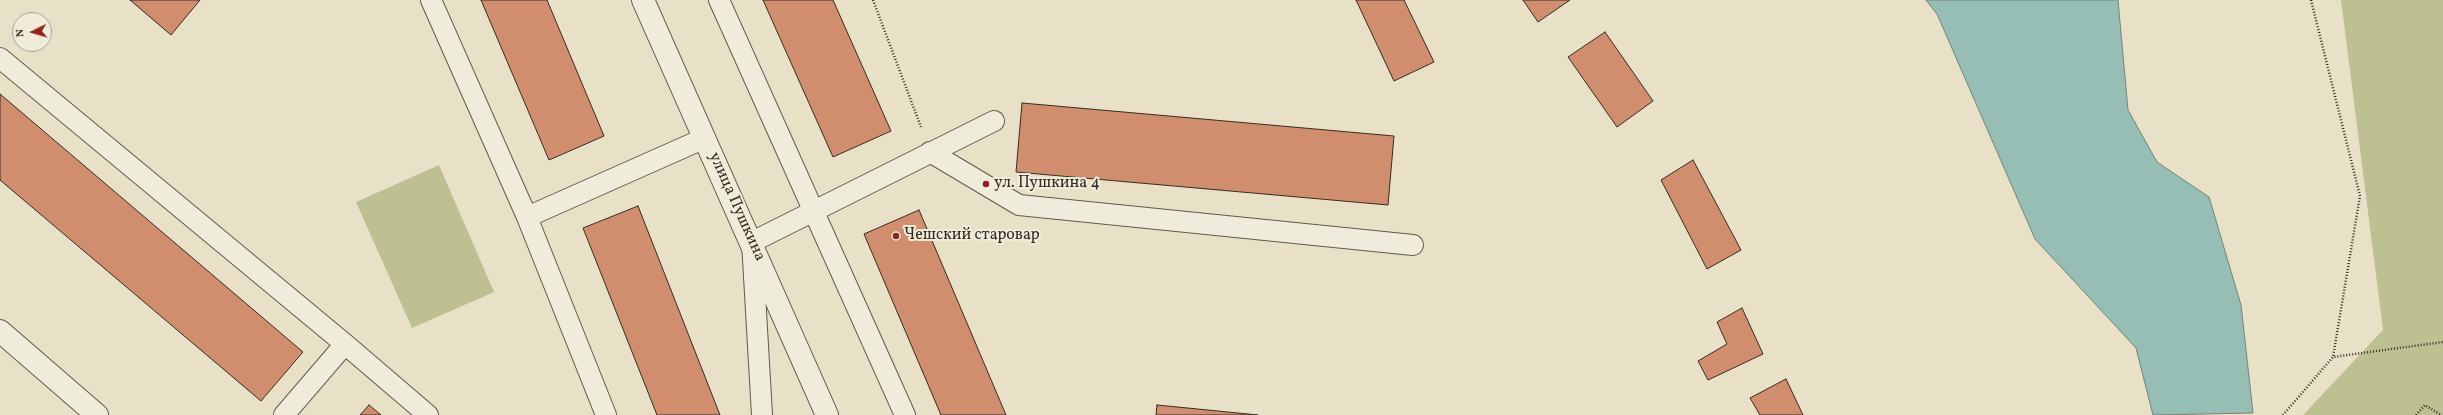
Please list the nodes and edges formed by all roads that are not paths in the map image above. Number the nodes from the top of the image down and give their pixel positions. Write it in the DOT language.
graph roads {
  1 [pos="431,0"];
  2 [pos="643,0"];
  3 [pos="719,0"];
  4 [pos="0,58"];
  5 [pos="994,120"];
  6 [pos="705,138"];
  7 [pos="930,152"];
  8 [pos="813,211"];
  9 [pos="527,217"];
  10 [pos="752,242"];
  11 [pos="1413,245"];
  12 [pos="0,331"];
  13 [pos="345,344"];
  14 [pos="97,415"];
  15 [pos="284,415"];
  16 [pos="428,415"];
  17 [pos="606,415"];
  18 [pos="762,415"];
  19 [pos="827,415"];
  20 [pos="905,415"];
  1 -- 9 [label="lane"];
  2 -- 6 [label="street, улица Пушкина"];
  3 -- 8 [label="lane"];
  4 -- 13 [label="lane"];
  5 -- 7 [label="lane"];
  6 -- 9 [label="lane"];
  6 -- 10 [label="street, улица Пушкина"];
  7 -- 8 [label="lane"];
  7 -- 11 [label="lane"];
  8 -- 10 [label="lane"];
  8 -- 20 [label="lane"];
  9 -- 17 [label="lane"];
  10 -- 18 [label="lane"];
  10 -- 19 [label="street, улица Пушкина"];
  12 -- 14 [label="street"];
  13 -- 15 [label="lane"];
  13 -- 16 [label="lane"];
}
